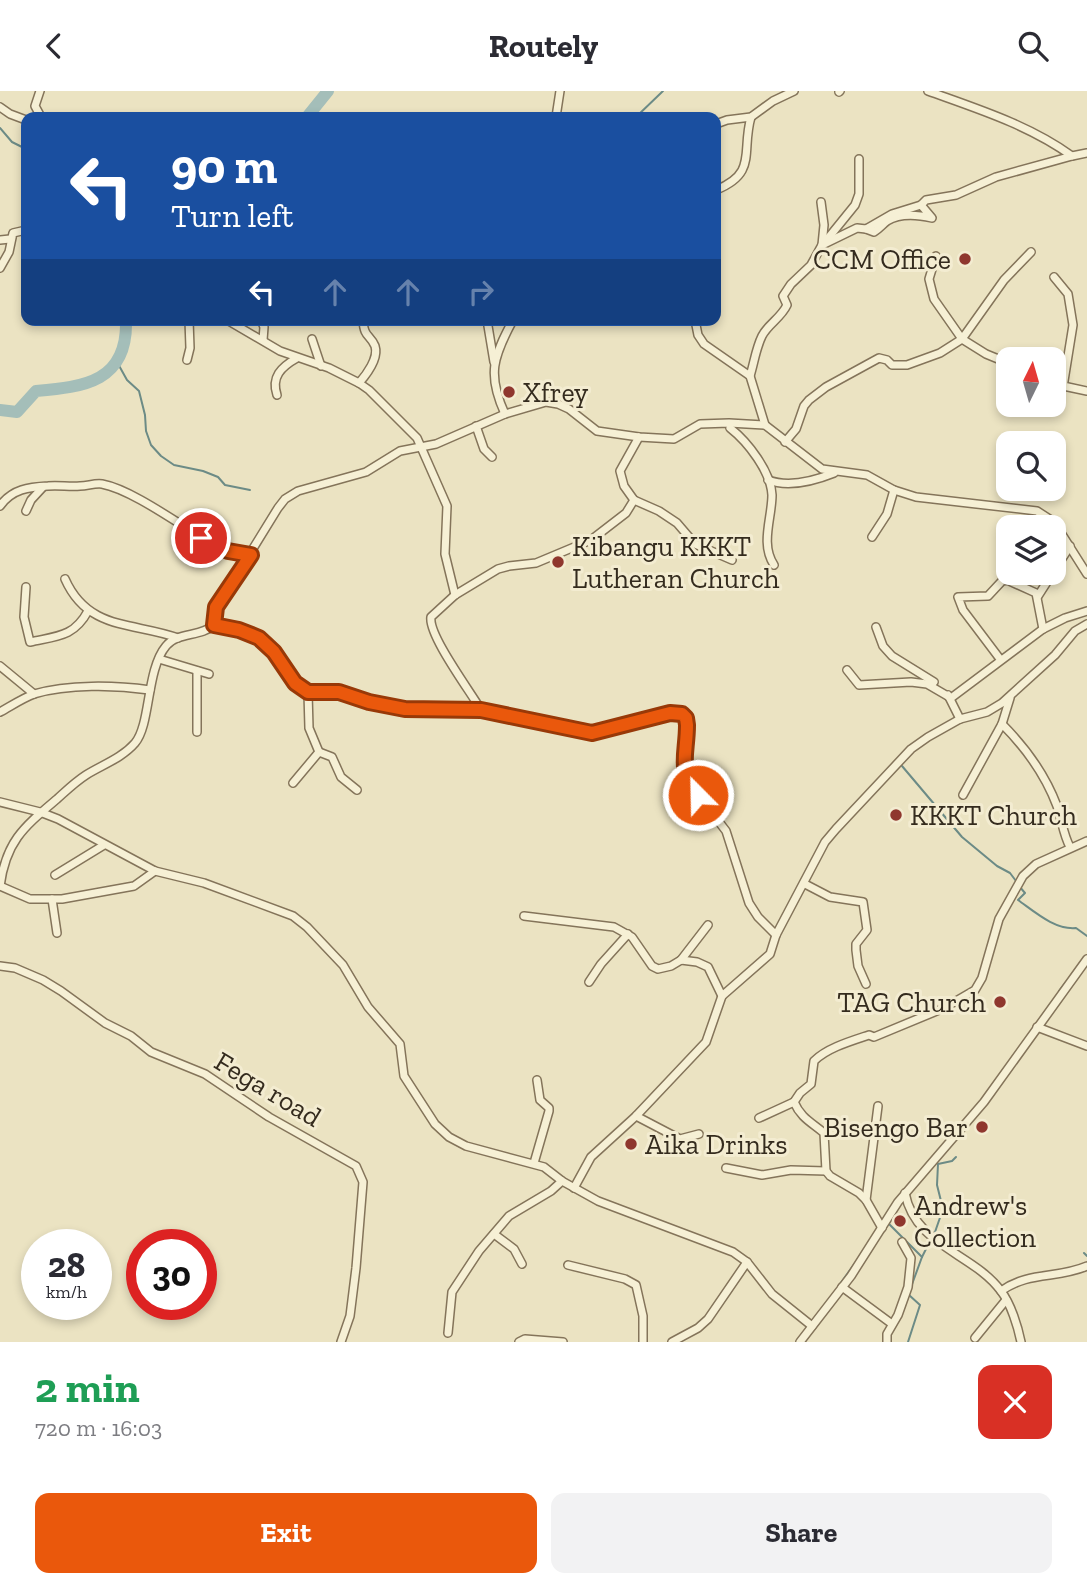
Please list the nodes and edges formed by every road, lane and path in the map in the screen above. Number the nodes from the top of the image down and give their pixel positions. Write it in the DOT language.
graph roads {
  1 [pos="40,91"];
  2 [pos="560,91"];
  3 [pos="794,91"];
  4 [pos="928,91"];
  5 [pos="0,107"];
  6 [pos="38,112"];
  7 [pos="557,112"];
  8 [pos="751,117"];
  9 [pos="21,118"];
  10 [pos="721,122"];
  11 [pos="1087,153"];
  12 [pos="1072,156"];
  13 [pos="859,159"];
  14 [pos="721,188"];
  15 [pos="821,202"];
  16 [pos="921,205"];
  17 [pos="866,229"];
  18 [pos="21,231"];
  19 [pos="10,239"];
  20 [pos="0,240"];
  21 [pos="822,245"];
  22 [pos="1031,252"];
  23 [pos="936,256"];
  24 [pos="0,268"];
  25 [pos="1054,277"];
  26 [pos="189,326"];
  27 [pos="238,326"];
  28 [pos="264,326"];
  29 [pos="364,326"];
  30 [pos="488,326"];
  31 [pos="511,326"];
  32 [pos="696,326"];
  33 [pos="312,339"];
  34 [pos="962,339"];
  35 [pos="263,340"];
  36 [pos="297,358"];
  37 [pos="996,358"];
  38 [pos="187,360"];
  39 [pos="321,366"];
  40 [pos="494,366"];
  41 [pos="1066,371"];
  42 [pos="750,376"];
  43 [pos="359,383"];
  44 [pos="1066,388"];
  45 [pos="1087,391"];
  46 [pos="276,395"];
  47 [pos="505,414"];
  48 [pos="765,425"];
  49 [pos="476,426"];
  50 [pos="730,428"];
  51 [pos="639,437"];
  52 [pos="785,442"];
  53 [pos="421,448"];
  54 [pos="492,457"];
  55 [pos="834,472"];
  56 [pos="768,479"];
  57 [pos="44,486"];
  58 [pos="894,490"];
  59 [pos="634,500"];
  60 [pos="0,506"];
  61 [pos="26,511"];
  62 [pos="872,537"];
  63 [pos="1070,546"];
  64 [pos="251,555"];
  65 [pos="732,560"];
  66 [pos="774,565"];
  67 [pos="1087,574"];
  68 [pos="65,579"];
  69 [pos="26,587"];
  70 [pos="455,594"];
  71 [pos="1038,596"];
  72 [pos="88,611"];
  73 [pos="1087,611"];
  74 [pos="1087,624"];
  75 [pos="214,625"];
  76 [pos="876,627"];
  77 [pos="1044,629"];
  78 [pos="178,638"];
  79 [pos="159,659"];
  80 [pos="1000,659"];
  81 [pos="0,666"];
  82 [pos="846,670"];
  83 [pos="197,671"];
  84 [pos="209,674"];
  85 [pos="150,689"];
  86 [pos="308,692"];
  87 [pos="34,694"];
  88 [pos="951,698"];
  89 [pos="1010,698"];
  90 [pos="481,710"];
  91 [pos="0,712"];
  92 [pos="960,719"];
  93 [pos="1002,724"];
  94 [pos="197,733"];
  95 [pos="319,752"];
  96 [pos="293,783"];
  97 [pos="358,790"];
  98 [pos="963,795"];
  99 [pos="0,802"];
  100 [pos="40,812"];
  101 [pos="1087,841"];
  102 [pos="104,845"];
  103 [pos="1070,847"];
  104 [pos="155,871"];
  105 [pos="55,875"];
  106 [pos="805,884"];
  107 [pos="0,886"];
  108 [pos="52,899"];
  109 [pos="524,916"];
  110 [pos="708,925"];
  111 [pos="57,933"];
  112 [pos="628,934"];
  113 [pos="776,935"];
  114 [pos="1087,959"];
  115 [pos="681,960"];
  116 [pos="0,966"];
  117 [pos="589,982"];
  118 [pos="866,984"];
  119 [pos="722,996"];
  120 [pos="1037,1027"];
  121 [pos="1087,1046"];
  122 [pos="537,1080"];
  123 [pos="794,1102"];
  124 [pos="878,1106"];
  125 [pos="636,1116"];
  126 [pos="759,1118"];
  127 [pos="699,1134"];
  128 [pos="534,1163"];
  129 [pos="726,1168"];
  130 [pos="826,1171"];
  131 [pos="562,1181"];
  132 [pos="574,1188"];
  133 [pos="905,1193"];
  134 [pos="866,1200"];
  135 [pos="882,1228"];
  136 [pos="494,1234"];
  137 [pos="902,1242"];
  138 [pos="747,1262"];
  139 [pos="522,1264"];
  140 [pos="568,1265"];
  141 [pos="1087,1266"];
  142 [pos="842,1287"];
  143 [pos="1001,1291"];
  144 [pos="1006,1300"];
  145 [pos="892,1324"];
  146 [pos="812,1326"];
  147 [pos="448,1333"];
  148 [pos="975,1338"];
  149 [pos="802,1341"];
  150 [pos="341,1342"];
  151 [pos="519,1342"];
  152 [pos="563,1342"];
  153 [pos="643,1342"];
  154 [pos="673,1342"];
  155 [pos="887,1342"];
  156 [pos="1021,1342"];
  1 -- 6 [label="street"];
  2 -- 7 [label="street"];
  3 -- 8 [label="street"];
  4 -- 12 [label="street"];
  5 -- 9 [label="street"];
  8 -- 10 [label="street"];
  8 -- 14 [label="street"];
  11 -- 12 [label="street"];
  12 -- 16 [label="street"];
  13 -- 21 [label="street"];
  15 -- 21 [label="street"];
  16 -- 17 [label="street"];
  16 -- 17 [label="street"];
  17 -- 21 [label="street"];
  18 -- 19 [label="street"];
  19 -- 20 [label="street"];
  19 -- 24 [label="street"];
  21 -- 42 [label="street"];
  22 -- 34 [label="street"];
  23 -- 34 [label="street"];
  25 -- 41 [label="street"];
  26 -- 38 [label="street"];
  27 -- 35 [label="street"];
  28 -- 35 [label="street"];
  29 -- 43 [label="street"];
  30 -- 40 [label="street"];
  31 -- 40 [label="street"];
  32 -- 42 [label="street"];
  33 -- 39 [label="street"];
  34 -- 37 [label="street"];
  34 -- 52 [label="street"];
  35 -- 36 [label="street"];
  36 -- 39 [label="street"];
  36 -- 46 [label="street"];
  39 -- 43 [label="street"];
  40 -- 47 [label="street"];
  42 -- 48 [label="street"];
  43 -- 53 [label="street"];
  44 -- 45 [label="street"];
  47 -- 49 [label="street"];
  47 -- 51 [label="street"];
  48 -- 51 [label="street"];
  48 -- 52 [label="street"];
  49 -- 53 [label="street"];
  49 -- 54 [label="street"];
  50 -- 56 [label="street"];
  51 -- 59 [label="street"];
  52 -- 55 [label="street"];
  53 -- 64 [label="street"];
  53 -- 70 [label="street"];
  55 -- 56 [label="street"];
  55 -- 58 [label="street"];
  56 -- 66 [label="street"];
  57 -- 60 [label="street"];
  57 -- 61 [label="street"];
  57 -- 64 [label="street"];
  58 -- 62 [label="street"];
  58 -- 63 [label="street"];
  59 -- 65 [label="street"];
  59 -- 70 [label="street"];
  63 -- 67 [label="street"];
  63 -- 71 [label="street"];
  64 -- 75 [label="street"];
  68 -- 72 [label="street"];
  69 -- 72 [label="street"];
  70 -- 90 [label="street"];
  71 -- 77 [label="street"];
  71 -- 80 [label="street"];
  72 -- 78 [label="street"];
  73 -- 77 [label="street"];
  74 -- 89 [label="street"];
  75 -- 78 [label="street"];
  75 -- 86 [label="street"];
  76 -- 88 [label="street"];
  77 -- 80 [label="street"];
  78 -- 79 [label="street"];
  79 -- 83 [label="street"];
  79 -- 85 [label="street"];
  80 -- 88 [label="street"];
  81 -- 87 [label="street"];
  82 -- 88 [label="street"];
  83 -- 84 [label="street"];
  83 -- 94 [label="street"];
  85 -- 87 [label="street"];
  85 -- 100 [label="street"];
  86 -- 90 [label="street"];
  86 -- 95 [label="street"];
  87 -- 91 [label="street"];
  88 -- 92 [label="street"];
  89 -- 92 [label="street"];
  89 -- 93 [label="street"];
  90 -- 113 [label="street"];
  92 -- 106 [label="street"];
  93 -- 98 [label="street"];
  93 -- 103 [label="street"];
  95 -- 96 [label="street"];
  95 -- 97 [label="street"];
  99 -- 100 [label="street"];
  100 -- 102 [label="street"];
  100 -- 107 [label="street"];
  101 -- 103 [label="street"];
  102 -- 104 [label="street"];
  102 -- 105 [label="street"];
  103 -- 123 [label="street"];
  104 -- 108 [label="street"];
  104 -- 128 [label="street"];
  106 -- 113 [label="street"];
  106 -- 118 [label="street"];
  107 -- 108 [label="street"];
  108 -- 111 [label="street"];
  109 -- 112 [label="street"];
  110 -- 115 [label="street"];
  112 -- 115 [label="street"];
  112 -- 117 [label="street"];
  113 -- 119 [label="street"];
  114 -- 120 [label="street"];
  115 -- 119 [label="street"];
  116 -- 150 [label="street, Fega road"];
  119 -- 125 [label="street"];
  120 -- 121 [label="street"];
  120 -- 133 [label="street"];
  122 -- 128 [label="street"];
  123 -- 126 [label="street"];
  123 -- 130 [label="street"];
  124 -- 134 [label="street"];
  125 -- 127 [label="street"];
  125 -- 132 [label="street"];
  128 -- 131 [label="street"];
  129 -- 130 [label="street"];
  130 -- 134 [label="street"];
  131 -- 132 [label="street"];
  131 -- 136 [label="street"];
  132 -- 138 [label="street"];
  133 -- 135 [label="street"];
  133 -- 143 [label="street"];
  134 -- 135 [label="street"];
  135 -- 142 [label="street"];
  136 -- 139 [label="street"];
  136 -- 147 [label="street"];
  137 -- 145 [label="street"];
  138 -- 146 [label="street"];
  138 -- 154 [label="street"];
  140 -- 153 [label="street"];
  141 -- 143 [label="street"];
  142 -- 145 [label="street"];
  142 -- 146 [label="street"];
  143 -- 144 [label="street"];
  144 -- 148 [label="street"];
  144 -- 156 [label="street"];
  145 -- 155 [label="street"];
  146 -- 149 [label="street"];
  151 -- 152 [label="street"];
}
